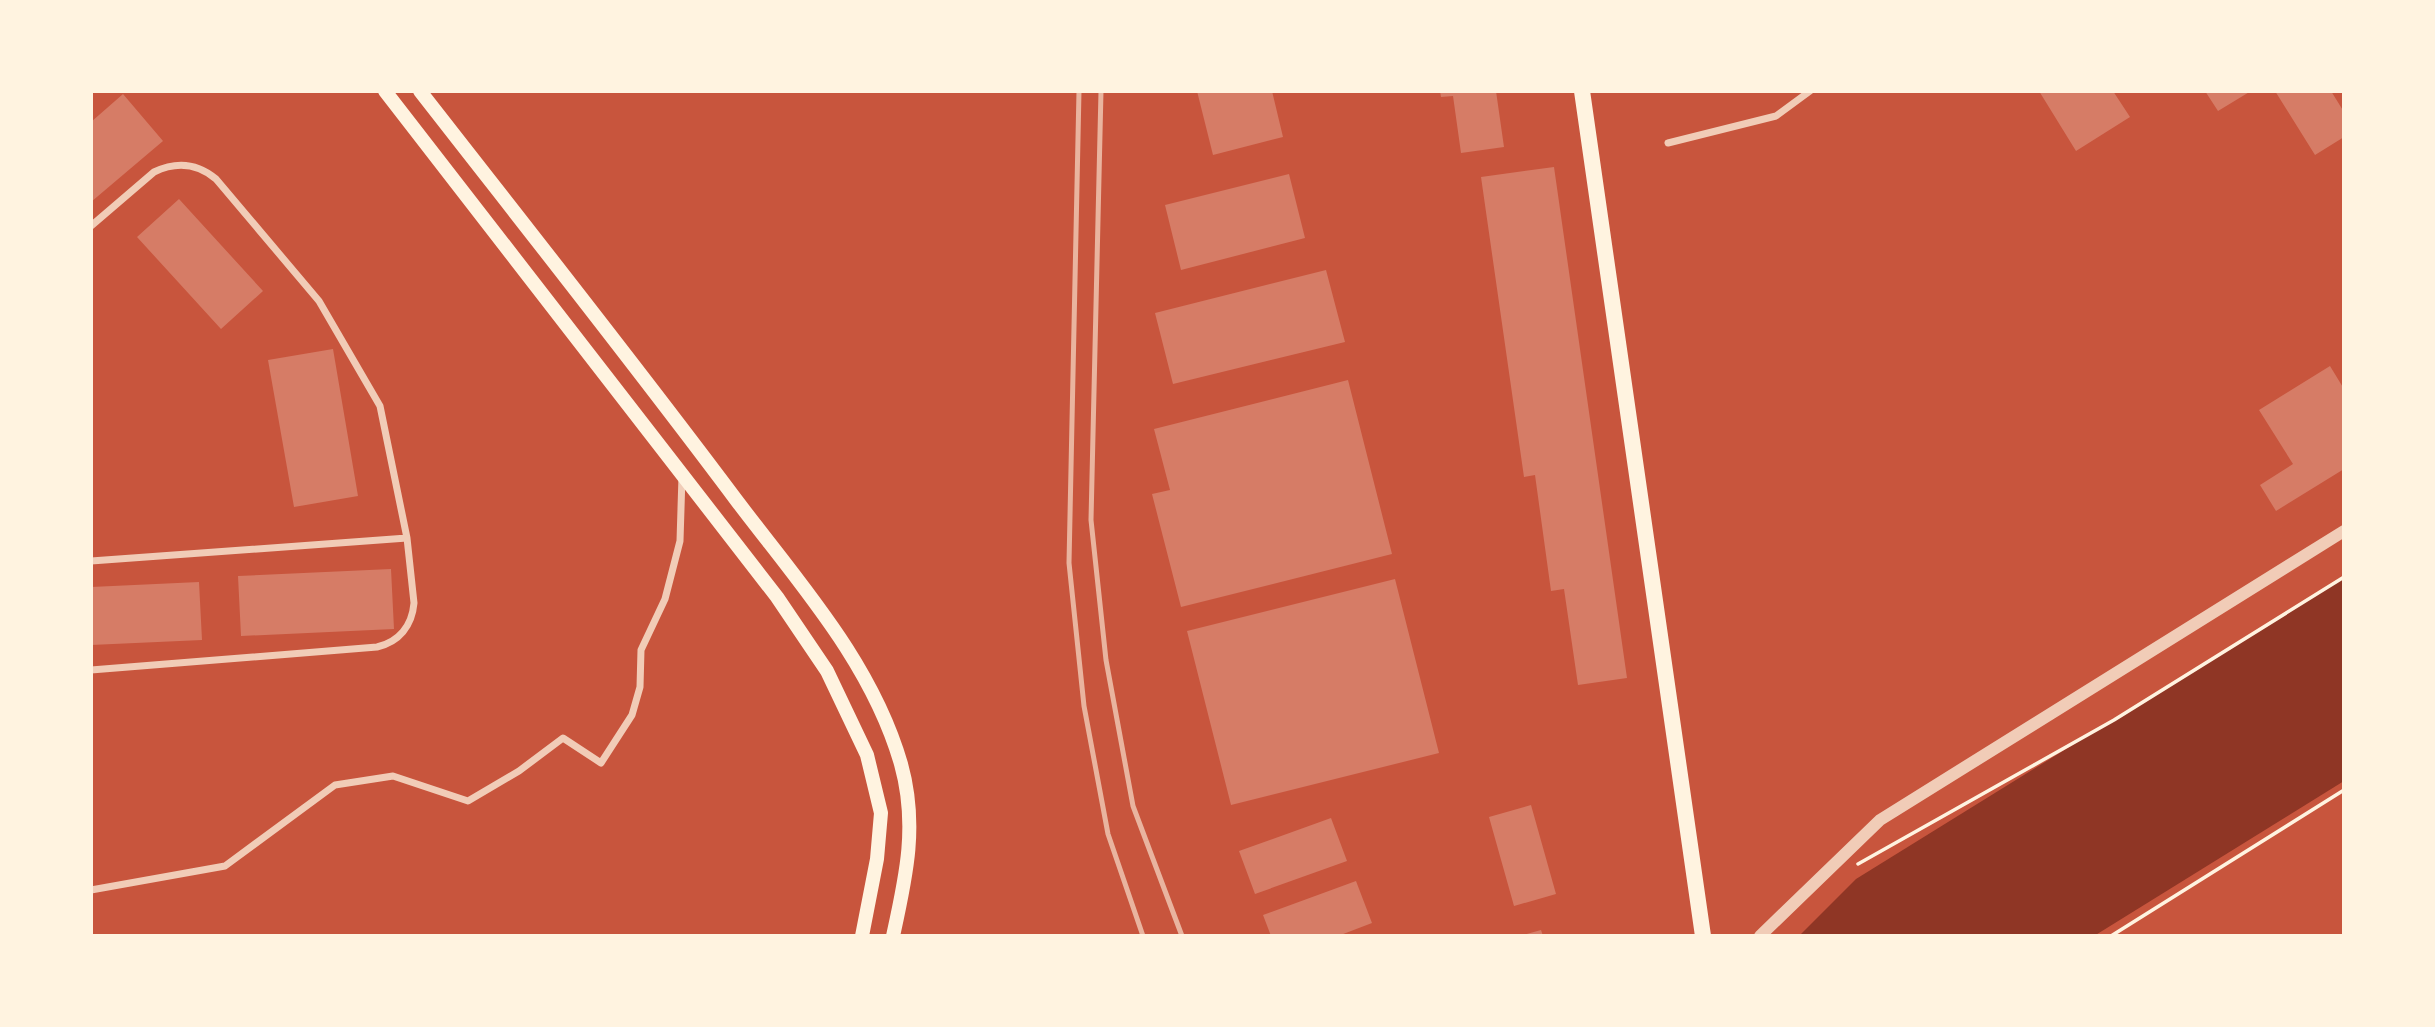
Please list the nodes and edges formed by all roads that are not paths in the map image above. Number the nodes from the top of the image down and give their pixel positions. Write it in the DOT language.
graph roads {
  1 [pos="385,91"];
  2 [pos="420,91"];
  3 [pos="1582,91"];
  4 [pos="1810,91"];
  5 [pos="1668,143"];
  6 [pos="91,226"];
  7 [pos="682,472"];
  8 [pos="2344,531"];
  9 [pos="407,538"];
  10 [pos="91,561"];
  11 [pos="91,670"];
  12 [pos="91,890"];
  13 [pos="862,936"];
  14 [pos="893,936"];
  15 [pos="1703,936"];
  16 [pos="1760,936"];
  1 -- 7 [label="main road"];
  2 -- 14 [label="main road"];
  3 -- 15 [label="highway"];
  4 -- 5 [label="street"];
  6 -- 9 [label="street"];
  7 -- 12 [label="street"];
  7 -- 13 [label="main road"];
  8 -- 16 [label="street"];
  9 -- 10 [label="street"];
  9 -- 11 [label="street"];
}
